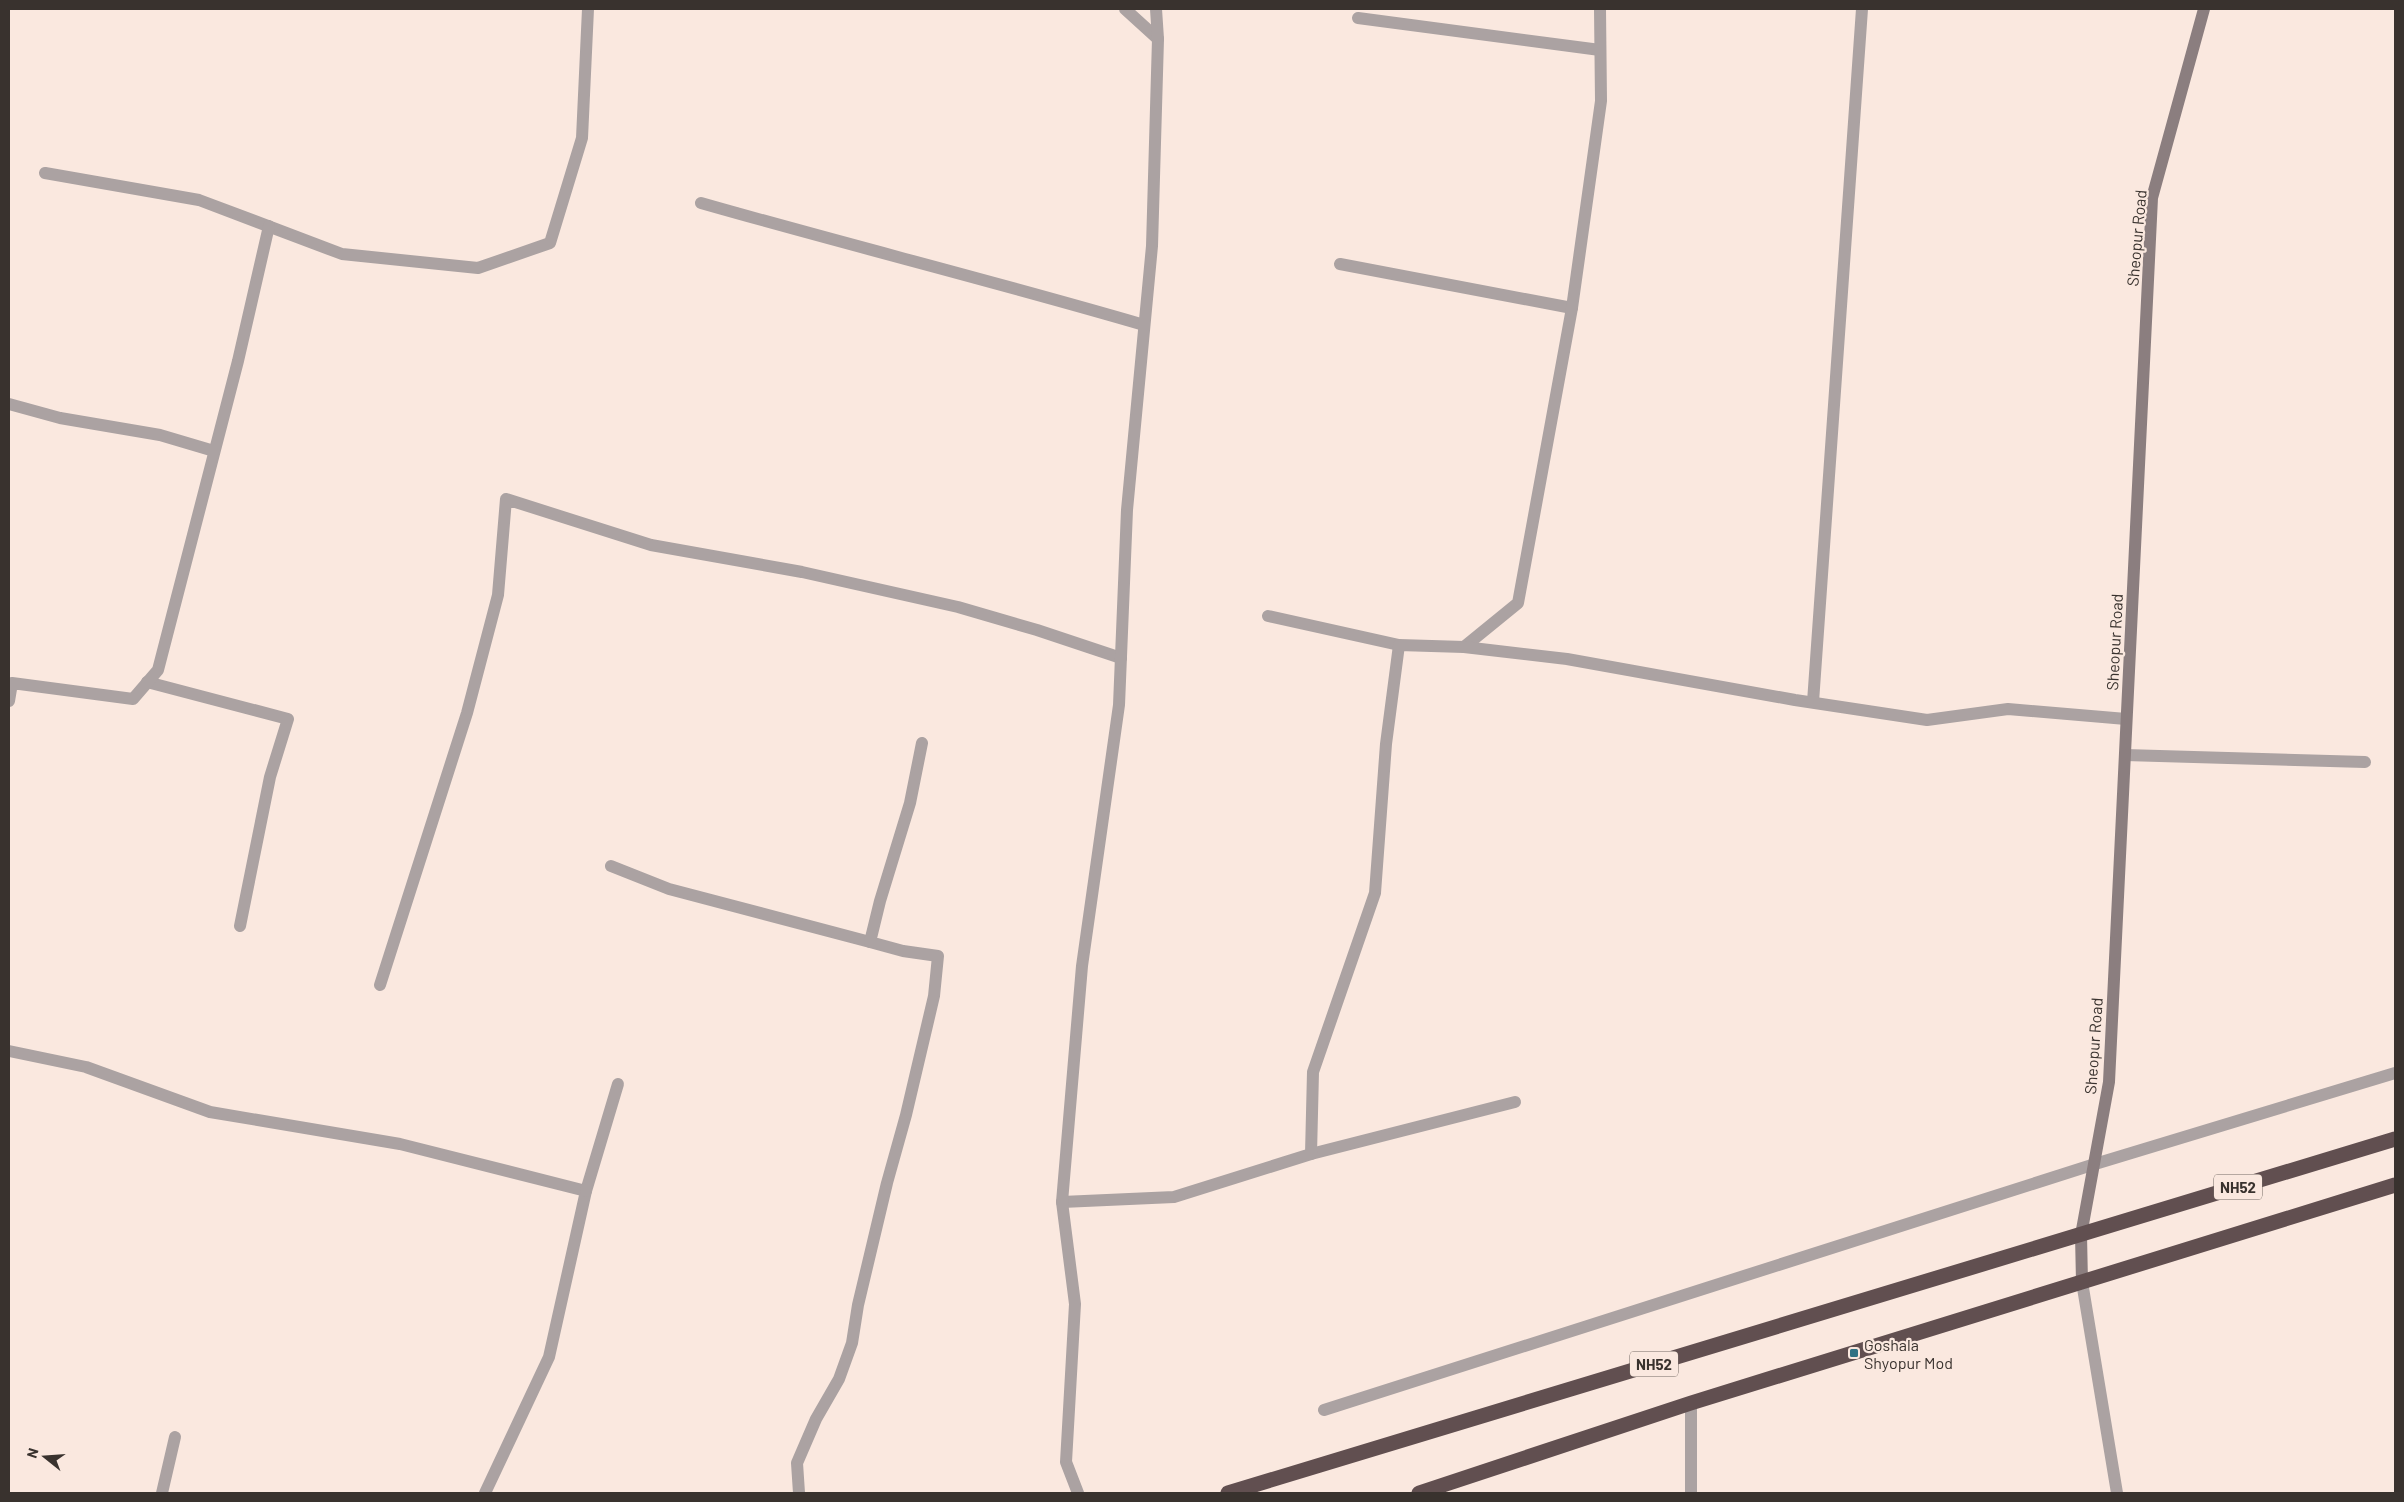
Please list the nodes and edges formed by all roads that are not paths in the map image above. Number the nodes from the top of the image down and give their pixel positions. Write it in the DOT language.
graph roads {
  1 [pos="588,9"];
  2 [pos="1125,9"];
  3 [pos="1156,9"];
  4 [pos="1600,9"];
  5 [pos="1862,9"];
  6 [pos="2204,9"];
  7 [pos="1358,18"];
  8 [pos="1158,39"];
  9 [pos="1600,50"];
  10 [pos="44,173"];
  11 [pos="701,203"];
  12 [pos="268,226"];
  13 [pos="1340,264"];
  14 [pos="1572,308"];
  15 [pos="1144,325"];
  16 [pos="9,404"];
  17 [pos="214,451"];
  18 [pos="1268,616"];
  19 [pos="1398,645"];
  20 [pos="1464,647"];
  21 [pos="1121,658"];
  22 [pos="11,682"];
  23 [pos="147,682"];
  24 [pos="9,701"];
  25 [pos="1813,702"];
  26 [pos="2126,718"];
  27 [pos="922,742"];
  28 [pos="2125,755"];
  29 [pos="2365,762"];
  30 [pos="610,866"];
  31 [pos="240,926"];
  32 [pos="870,942"];
  33 [pos="380,985"];
  34 [pos="9,1051"];
  35 [pos="2395,1073"];
  36 [pos="618,1084"];
  37 [pos="1515,1102"];
  38 [pos="2395,1139"];
  39 [pos="1311,1154"];
  40 [pos="2095,1164"];
  41 [pos="2395,1185"];
  42 [pos="586,1191"];
  43 [pos="1062,1202"];
  44 [pos="2081,1235"];
  45 [pos="2082,1282"];
  46 [pos="1691,1403"];
  47 [pos="1324,1410"];
  48 [pos="174,1437"];
  49 [pos="162,1493"];
  50 [pos="486,1493"];
  51 [pos="799,1493"];
  52 [pos="1078,1493"];
  53 [pos="1228,1493"];
  54 [pos="1418,1493"];
  55 [pos="1691,1493"];
  56 [pos="2117,1493"];
  1 -- 12 [label="street"];
  2 -- 8 [label="street"];
  3 -- 8 [label="street"];
  4 -- 9 [label="street"];
  5 -- 25 [label="street"];
  6 -- 26 [label="street, Sheopur Road"];
  7 -- 9 [label="street"];
  8 -- 15 [label="street"];
  9 -- 14 [label="street"];
  10 -- 12 [label="street"];
  11 -- 15 [label="street"];
  12 -- 17 [label="street"];
  13 -- 14 [label="street"];
  14 -- 20 [label="street"];
  15 -- 21 [label="street"];
  16 -- 17 [label="street"];
  17 -- 23 [label="street"];
  18 -- 19 [label="street"];
  19 -- 20 [label="street"];
  19 -- 39 [label="street"];
  20 -- 25 [label="street"];
  21 -- 33 [label="street"];
  21 -- 43 [label="street"];
  22 -- 23 [label="street"];
  22 -- 24 [label="street"];
  23 -- 31 [label="street"];
  25 -- 26 [label="street"];
  26 -- 28 [label="street, Sheopur Road"];
  27 -- 32 [label="street"];
  28 -- 29 [label="street"];
  28 -- 40 [label="street, Sheopur Road"];
  30 -- 32 [label="street"];
  32 -- 51 [label="street"];
  34 -- 42 [label="street"];
  35 -- 40 [label="street"];
  36 -- 42 [label="street"];
  37 -- 39 [label="street"];
  38 -- 44 [label="highway, NH52"];
  39 -- 43 [label="street"];
  40 -- 44 [label="street, Sheopur Road"];
  40 -- 47 [label="street"];
  41 -- 45 [label="highway"];
  42 -- 50 [label="street"];
  43 -- 52 [label="street"];
  44 -- 45 [label="street, Sheopur Road"];
  44 -- 53 [label="highway, NH52"];
  45 -- 46 [label="highway"];
  45 -- 56 [label="street"];
  46 -- 54 [label="highway"];
  46 -- 55 [label="street"];
  48 -- 49 [label="street"];
}
